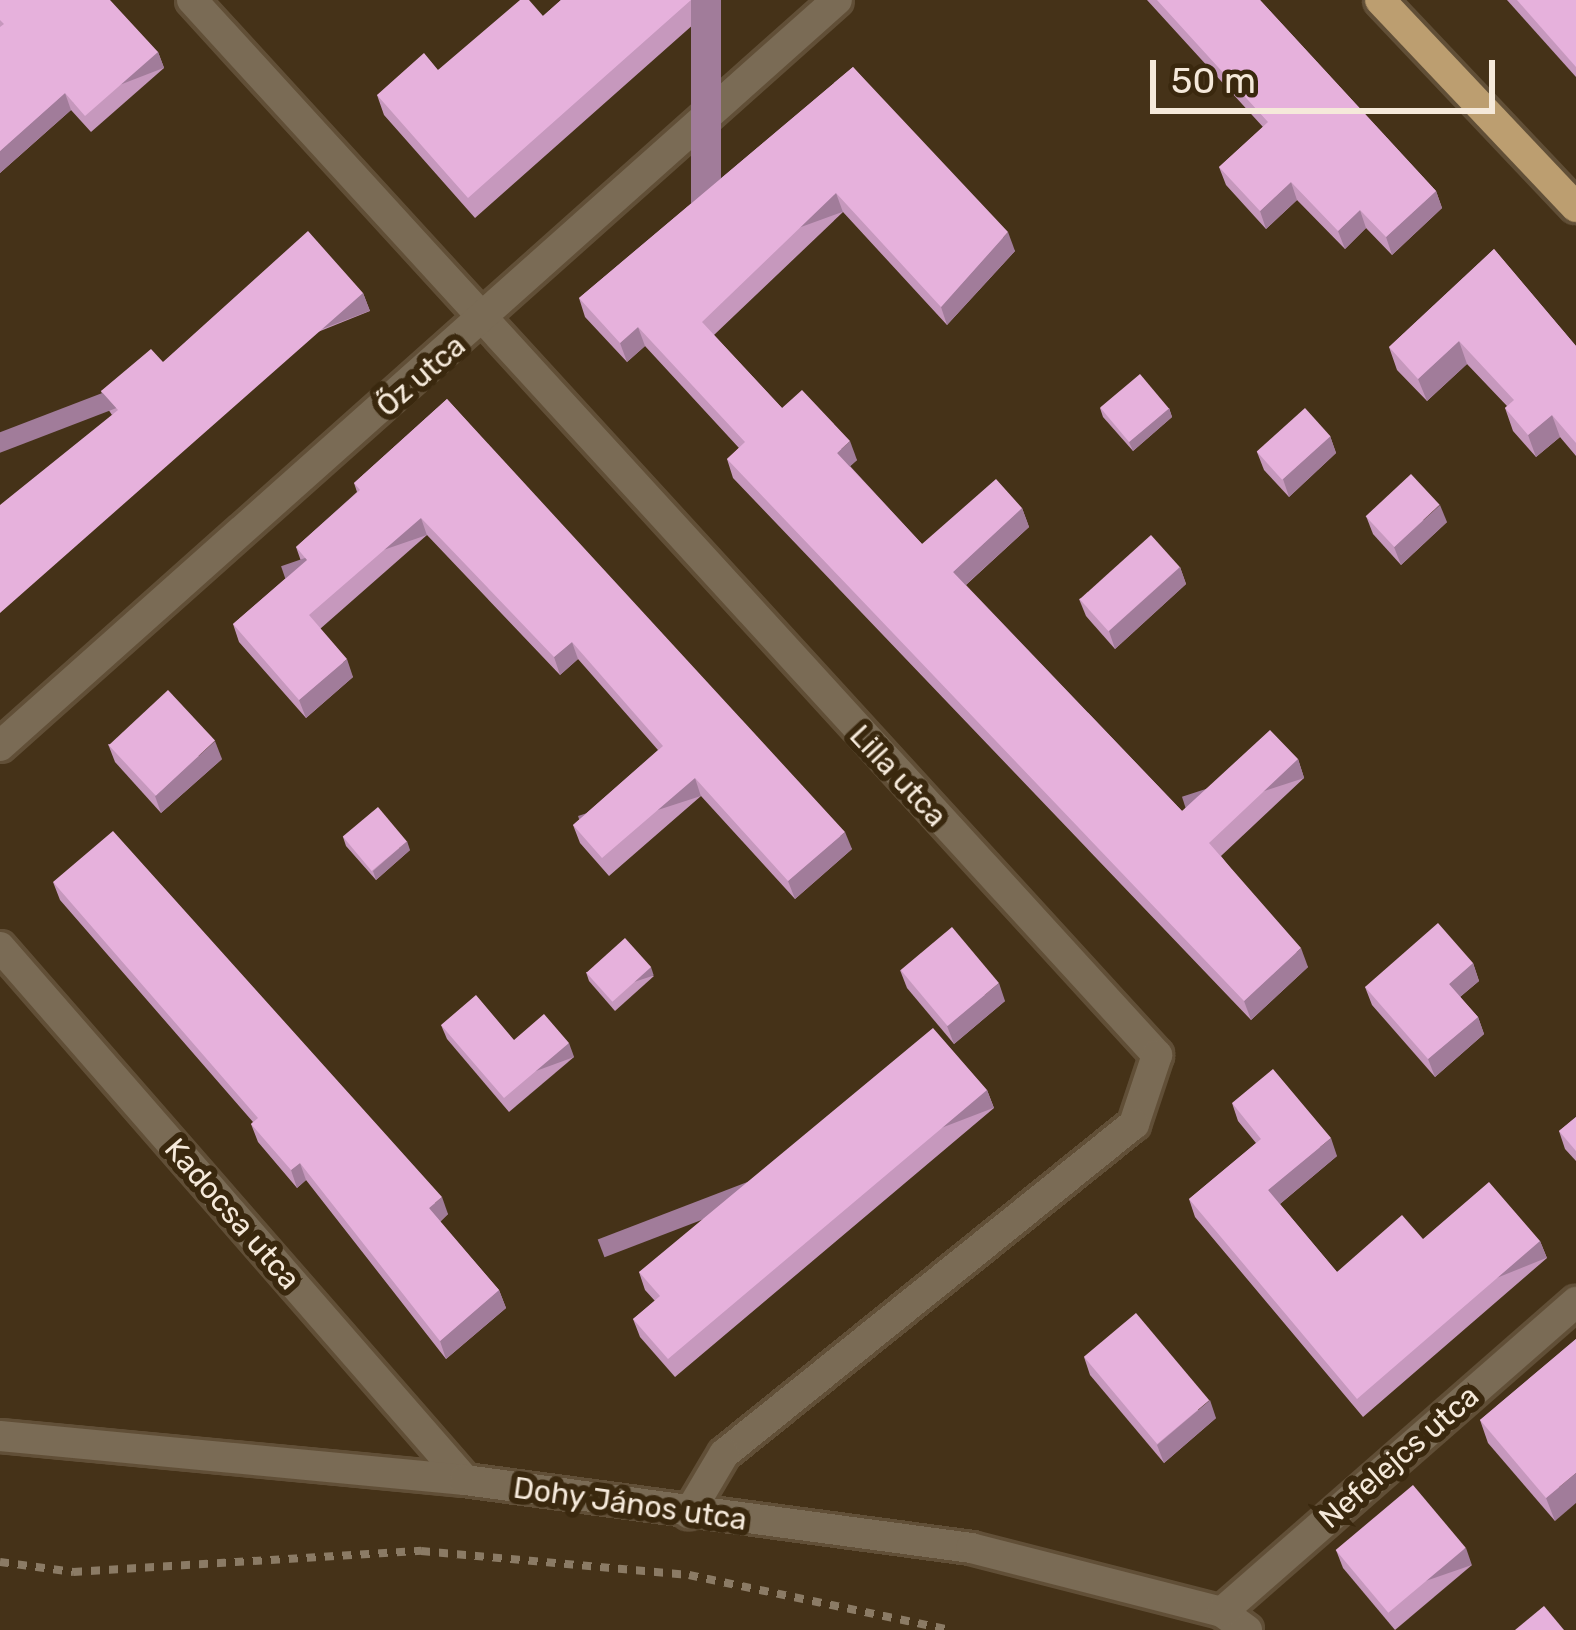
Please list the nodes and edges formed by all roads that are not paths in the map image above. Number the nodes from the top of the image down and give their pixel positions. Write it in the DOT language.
graph roads {
  1 [pos="192,0"];
  2 [pos="837,0"];
  3 [pos="1380,0"];
  4 [pos="1576,207"];
  5 [pos="481,324"];
  6 [pos="0,746"];
  7 [pos="0,947"];
  8 [pos="1576,1302"];
  9 [pos="0,1436"];
  10 [pos="465,1480"];
  11 [pos="689,1514"];
  12 [pos="1234,1621"];
  1 -- 5 [label="street, Lilla utca"];
  2 -- 5 [label="street, Őz utca"];
  3 -- 4 [label="main road"];
  5 -- 6 [label="street, Őz utca"];
  5 -- 11 [label="street, Lilla utca"];
  7 -- 10 [label="street, Kadocsa utca"];
  8 -- 12 [label="street, Nefelejcs utca"];
  9 -- 10 [label="street, Dohy János utca"];
  10 -- 11 [label="street, Dohy János utca"];
  11 -- 12 [label="street, Dohy János utca"];
}
